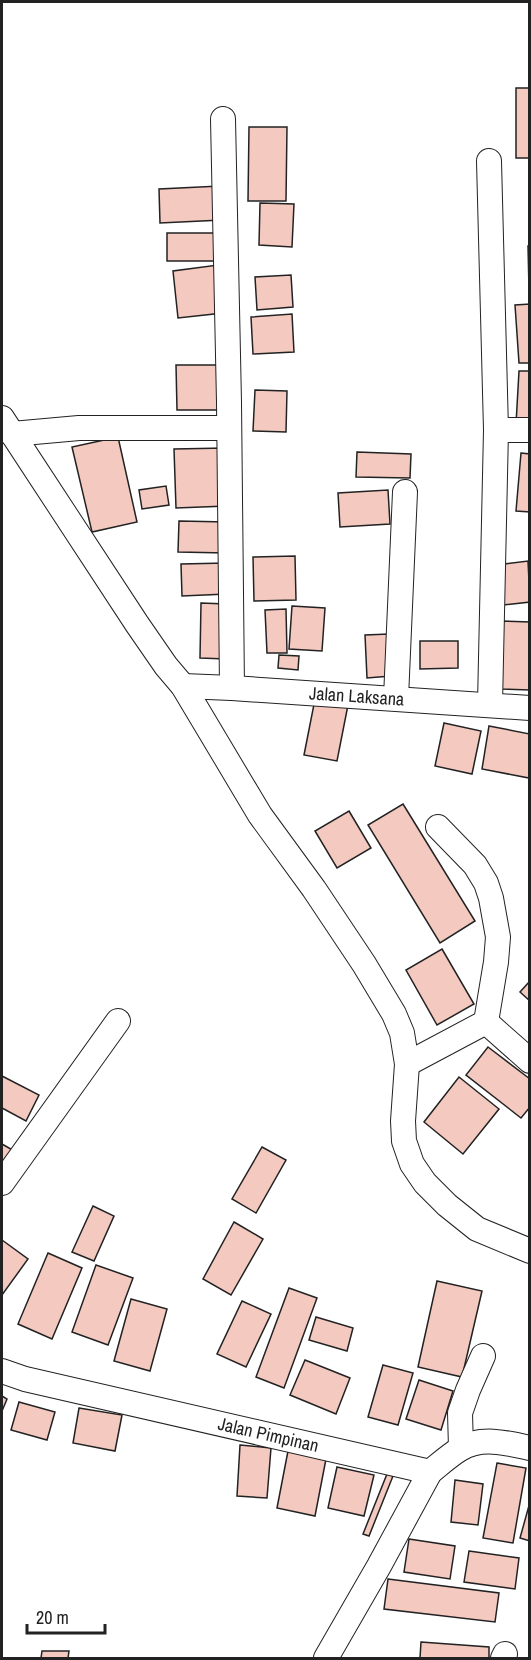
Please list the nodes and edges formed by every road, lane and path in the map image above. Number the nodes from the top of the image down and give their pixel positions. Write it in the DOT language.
graph roads {
  1 [pos="223,119"];
  2 [pos="489,161"];
  3 [pos="7,426"];
  4 [pos="229,428"];
  5 [pos="496,430"];
  6 [pos="530,430"];
  7 [pos="405,492"];
  8 [pos="183,686"];
  9 [pos="232,688"];
  10 [pos="396,698"];
  11 [pos="490,704"];
  12 [pos="530,708"];
  13 [pos="438,827"];
  14 [pos="118,1021"];
  15 [pos="486,1022"];
  16 [pos="530,1060"];
  17 [pos="407,1064"];
  18 [pos="2,1183"];
  19 [pos="530,1251"];
  20 [pos="483,1356"];
  21 [pos="2,1371"];
  22 [pos="461,1448"];
  23 [pos="530,1448"];
  24 [pos="430,1472"];
  25 [pos="326,1659"];
  1 -- 4 [label="street"];
  2 -- 5 [label="street"];
  3 -- 4 [label="street"];
  3 -- 8 [label="street"];
  4 -- 9 [label="street"];
  5 -- 6 [label="street"];
  5 -- 11 [label="street"];
  7 -- 10 [label="street"];
  8 -- 9 [label="street, Jalan Laksana"];
  8 -- 17 [label="street"];
  9 -- 10 [label="street, Jalan Laksana"];
  10 -- 11 [label="street, Jalan Laksana"];
  11 -- 12 [label="street, Jalan Laksana"];
  13 -- 15 [label="street"];
  14 -- 18 [label="street"];
  15 -- 16 [label="street"];
  15 -- 17 [label="street"];
  17 -- 19 [label="street"];
  20 -- 22 [label="street"];
  21 -- 24 [label="street, Jalan Pimpinan"];
  22 -- 23 [label="street"];
  22 -- 24 [label="street"];
  24 -- 25 [label="street"];
}
